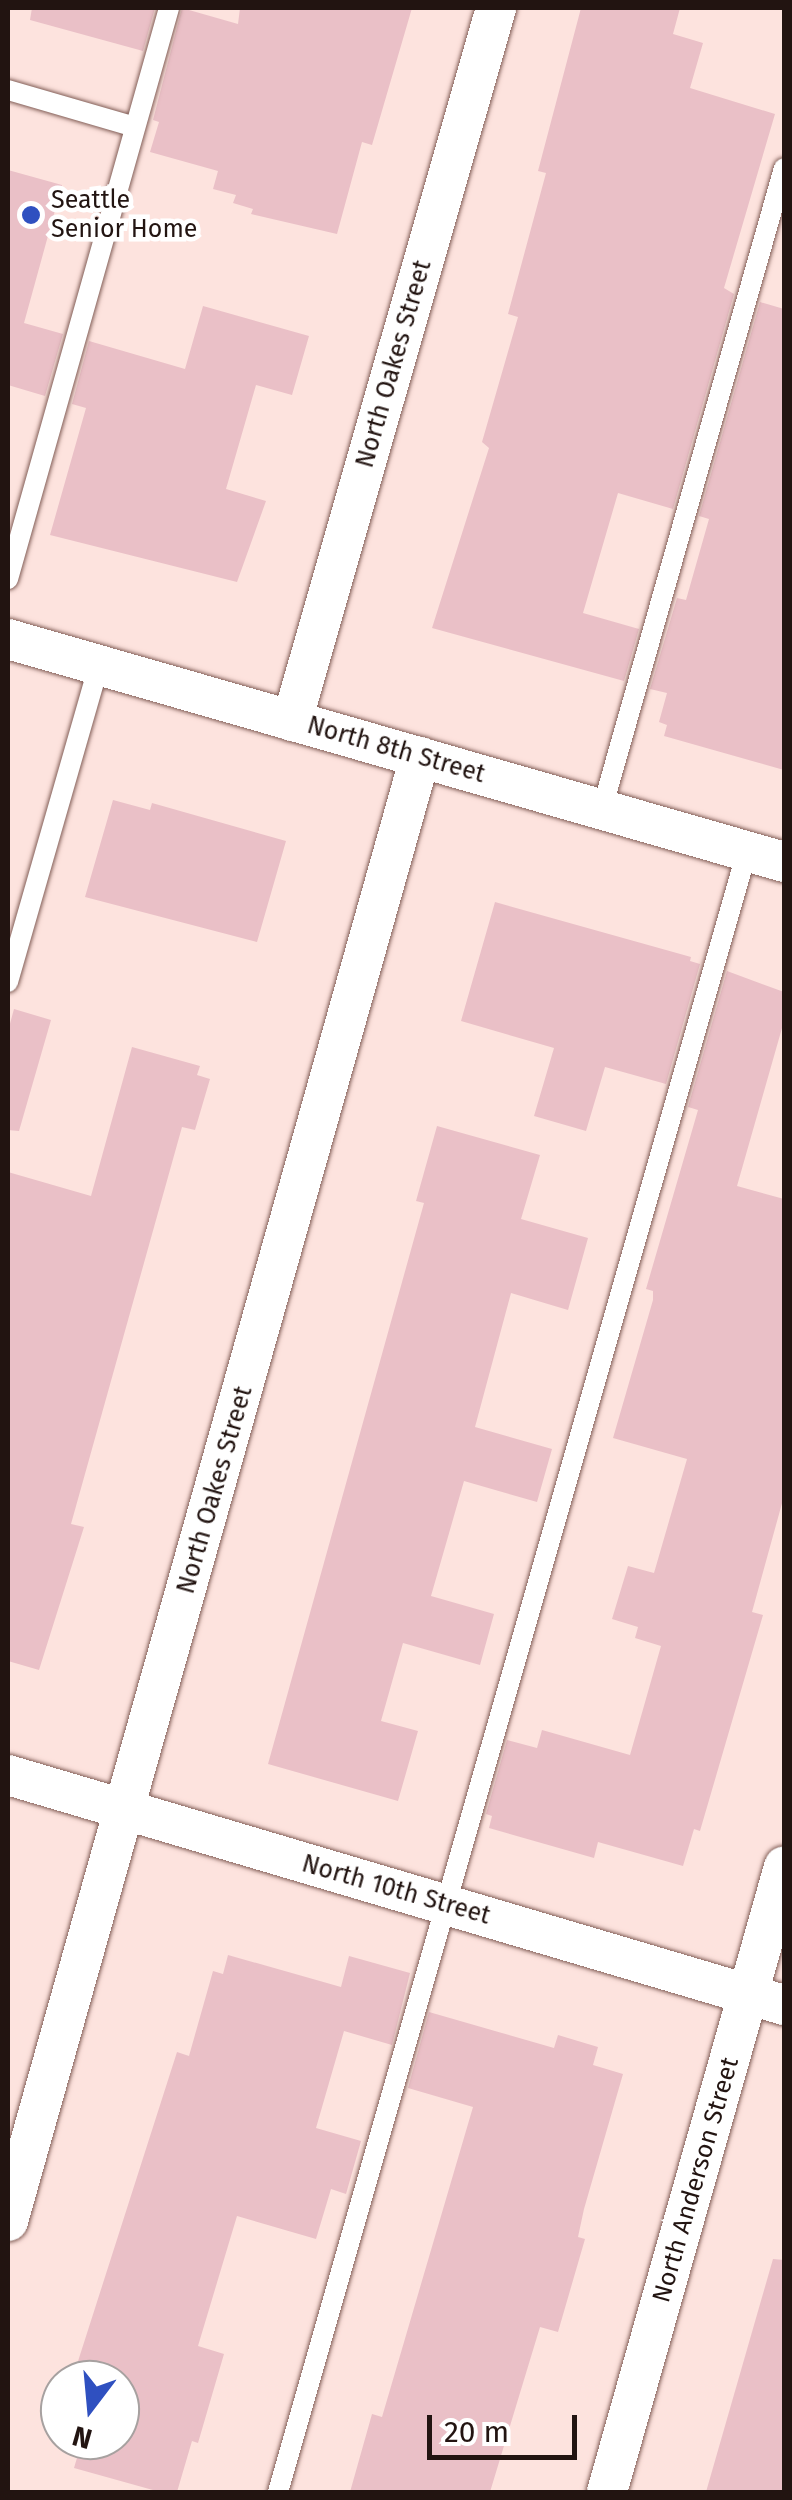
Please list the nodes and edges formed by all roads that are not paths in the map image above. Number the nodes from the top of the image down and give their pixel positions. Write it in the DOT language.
graph roads {
  1 [pos="169,8"];
  2 [pos="496,8"];
  3 [pos="8,90"];
  4 [pos="135,127"];
  5 [pos="784,168"];
  6 [pos="8,579"];
  7 [pos="8,639"];
  8 [pos="99,665"];
  9 [pos="292,721"];
  10 [pos="420,758"];
  11 [pos="602,810"];
  12 [pos="766,857"];
  13 [pos="8,982"];
  14 [pos="8,1775"];
  15 [pos="126,1810"];
  16 [pos="784,1867"];
  17 [pos="446,1905"];
  18 [pos="767,2000"];
  19 [pos="8,2221"];
  20 [pos="278,2492"];
  21 [pos="606,2492"];
  1 -- 4 [label="lane"];
  2 -- 9 [label="street, North Oakes Street"];
  3 -- 4 [label="lane"];
  4 -- 6 [label="lane"];
  5 -- 11 [label="lane"];
  7 -- 8 [label="street, North 8th Street"];
  8 -- 9 [label="street, North 8th Street"];
  8 -- 13 [label="lane"];
  9 -- 10 [label="street, North 8th Street"];
  10 -- 11 [label="street, North 8th Street"];
  10 -- 15 [label="street, North Oakes Street"];
  11 -- 12 [label="street, North 8th Street"];
  12 -- 17 [label="lane"];
  14 -- 15 [label="street, North 10th Street"];
  15 -- 17 [label="street, North 10th Street"];
  15 -- 19 [label="street, North Oakes Street"];
  16 -- 18 [label="street, North Anderson Street"];
  17 -- 18 [label="street, North 10th Street"];
  17 -- 20 [label="lane"];
  18 -- 21 [label="street, North Anderson Street"];
}
